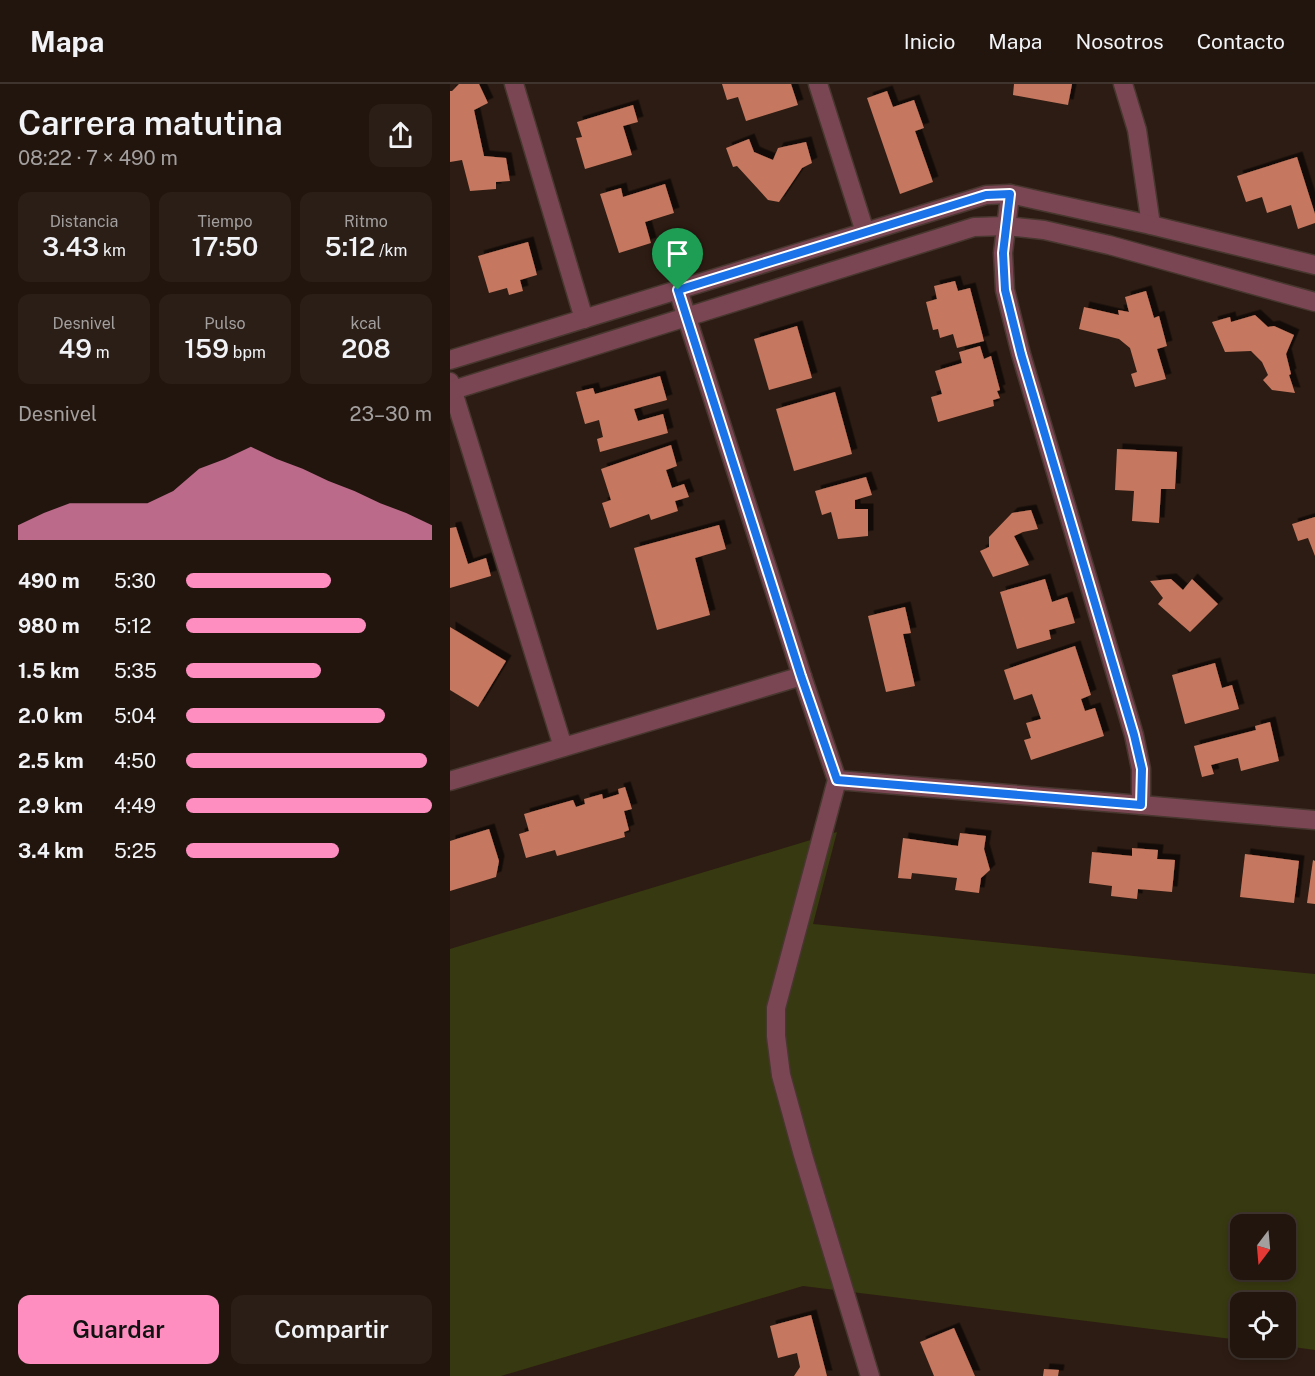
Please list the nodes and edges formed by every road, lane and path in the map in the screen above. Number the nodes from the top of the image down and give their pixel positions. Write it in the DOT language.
graph roads {
  1 [pos="513,84"];
  2 [pos="818,84"];
  3 [pos="1123,84"];
  4 [pos="1010,194"];
  5 [pos="1151,225"];
  6 [pos="1006,226"];
  7 [pos="865,232"];
  8 [pos="1315,265"];
  9 [pos="678,290"];
  10 [pos="1315,302"];
  11 [pos="584,318"];
  12 [pos="687,318"];
  13 [pos="450,360"];
  14 [pos="451,388"];
  15 [pos="801,676"];
  16 [pos="563,747"];
  17 [pos="837,780"];
  18 [pos="450,782"];
  19 [pos="1141,805"];
  20 [pos="1315,820"];
  21 [pos="870,1376"];
  1 -- 11 [label="street"];
  2 -- 7 [label="street"];
  3 -- 5 [label="street"];
  4 -- 5 [label="street"];
  4 -- 6 [label="street"];
  4 -- 7 [label="street"];
  5 -- 8 [label="street"];
  6 -- 10 [label="street"];
  6 -- 12 [label="street"];
  6 -- 19 [label="street"];
  7 -- 9 [label="street"];
  9 -- 11 [label="street"];
  9 -- 12 [label="street"];
  11 -- 13 [label="street"];
  12 -- 14 [label="street"];
  12 -- 15 [label="street"];
  14 -- 16 [label="street"];
  15 -- 16 [label="street"];
  15 -- 17 [label="street"];
  16 -- 18 [label="street"];
  17 -- 19 [label="street"];
  17 -- 21 [label="street"];
  19 -- 20 [label="street"];
}
